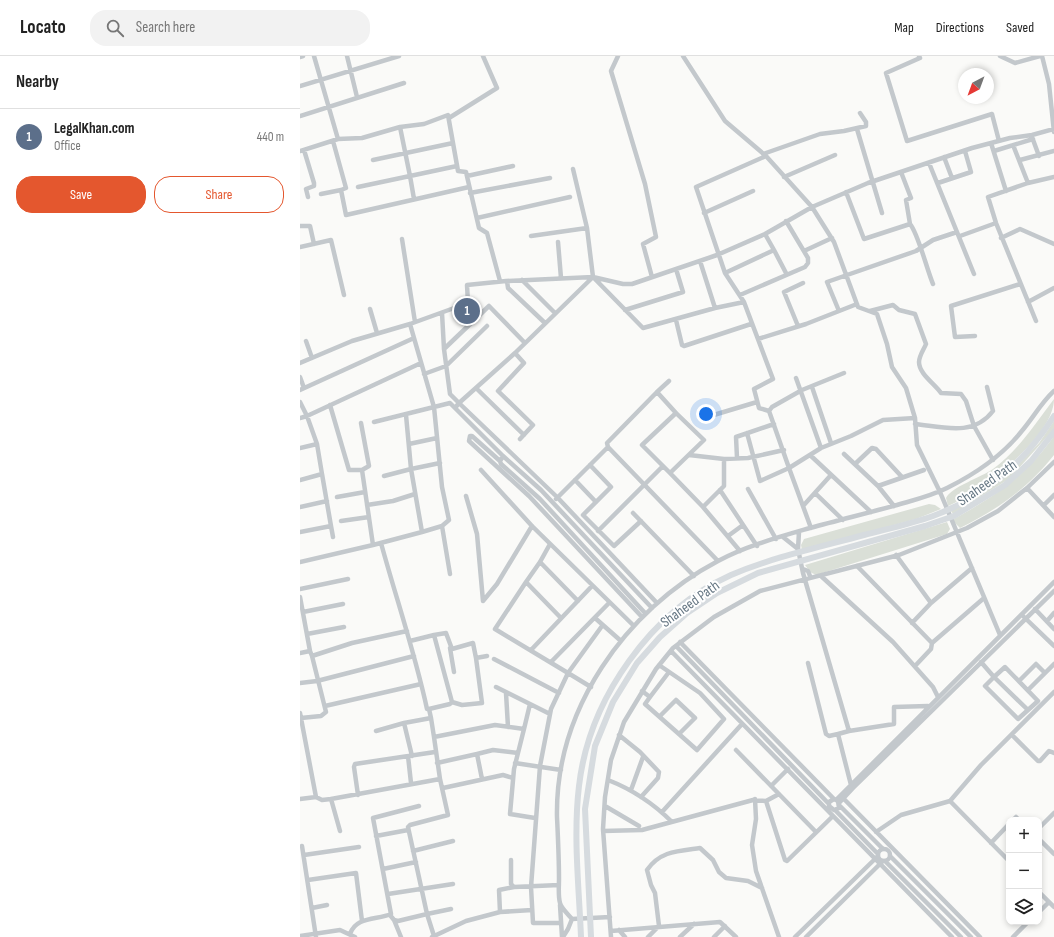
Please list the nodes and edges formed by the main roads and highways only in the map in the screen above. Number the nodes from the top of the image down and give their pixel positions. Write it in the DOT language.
graph roads {
  1 [pos="1054,416"];
  2 [pos="1054,432"];
  3 [pos="581,937"];
  4 [pos="591,937"];
  1 -- 3 [label="highway, Shaheed Path"];
  2 -- 4 [label="highway, Shaheed Path"];
}
